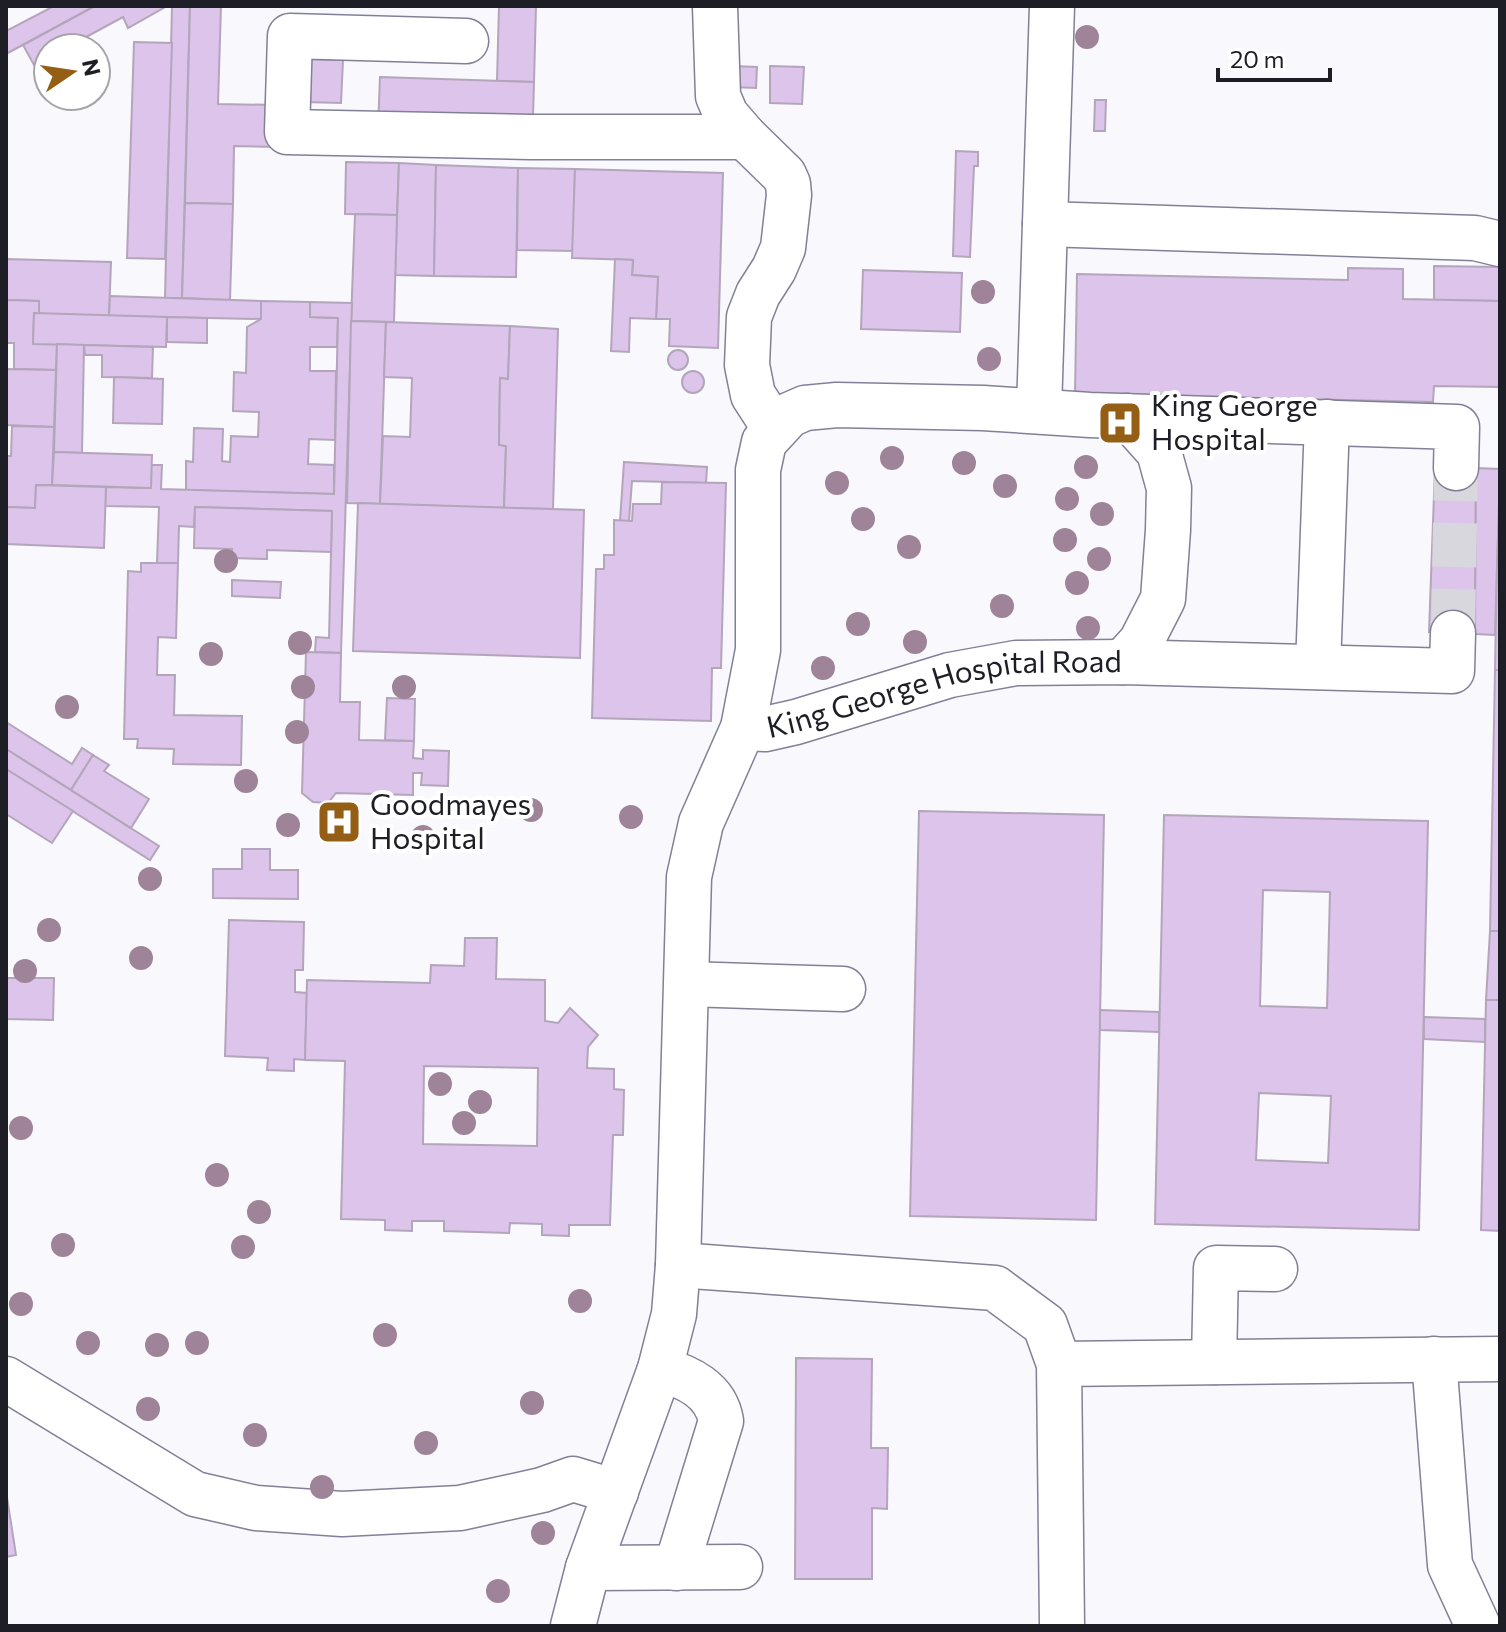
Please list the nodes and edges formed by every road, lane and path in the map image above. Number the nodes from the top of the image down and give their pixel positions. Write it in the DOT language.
graph roads {
  1 [pos="715,6"];
  2 [pos="1052,6"];
  3 [pos="466,41"];
  4 [pos="745,137"];
  5 [pos="1045,224"];
  6 [pos="1492,237"];
  7 [pos="1039,410"];
  8 [pos="1127,416"];
  9 [pos="1327,422"];
  10 [pos="775,429"];
  11 [pos="1456,468"];
  12 [pos="1453,633"];
  13 [pos="1123,662"];
  14 [pos="1318,667"];
  15 [pos="743,728"];
  16 [pos="687,984"];
  17 [pos="843,989"];
  18 [pos="678,1265"];
  19 [pos="1275,1269"];
  20 [pos="1434,1359"];
  21 [pos="1500,1359"];
  22 [pos="1214,1362"];
  23 [pos="1059,1364"];
  24 [pos="660,1369"];
  25 [pos="6,1379"];
  26 [pos="616,1492"];
  27 [pos="740,1567"];
  28 [pos="588,1568"];
  29 [pos="676,1568"];
  30 [pos="573,1626"];
  31 [pos="1062,1626"];
  32 [pos="1478,1626"];
  1 -- 4 [label="street"];
  2 -- 5 [label="street"];
  3 -- 4 [label="street"];
  4 -- 10 [label="street"];
  5 -- 6 [label="street"];
  5 -- 7 [label="street"];
  7 -- 8 [label="street"];
  7 -- 10 [label="street"];
  8 -- 9 [label="street"];
  8 -- 13 [label="street, King George Hospital Road"];
  9 -- 11 [label="street"];
  9 -- 14 [label="street"];
  10 -- 15 [label="street, King George Hospital Road"];
  12 -- 14 [label="street"];
  13 -- 14 [label="street"];
  13 -- 15 [label="street, King George Hospital Road"];
  15 -- 16 [label="street, King George Hospital Road"];
  16 -- 17 [label="street"];
  16 -- 18 [label="street, King George Hospital Road"];
  18 -- 23 [label="street"];
  18 -- 24 [label="street, King George Hospital Road"];
  19 -- 22 [label="street"];
  20 -- 21 [label="street"];
  20 -- 22 [label="street"];
  20 -- 32 [label="street"];
  22 -- 23 [label="street"];
  23 -- 31 [label="street"];
  24 -- 26 [label="street, King George Hospital Road"];
  24 -- 29 [label="street"];
  25 -- 26 [label="street"];
  26 -- 28 [label="street, King George Hospital Road"];
  27 -- 29 [label="street"];
  28 -- 29 [label="street"];
  28 -- 30 [label="street, King George Hospital Road"];
}
